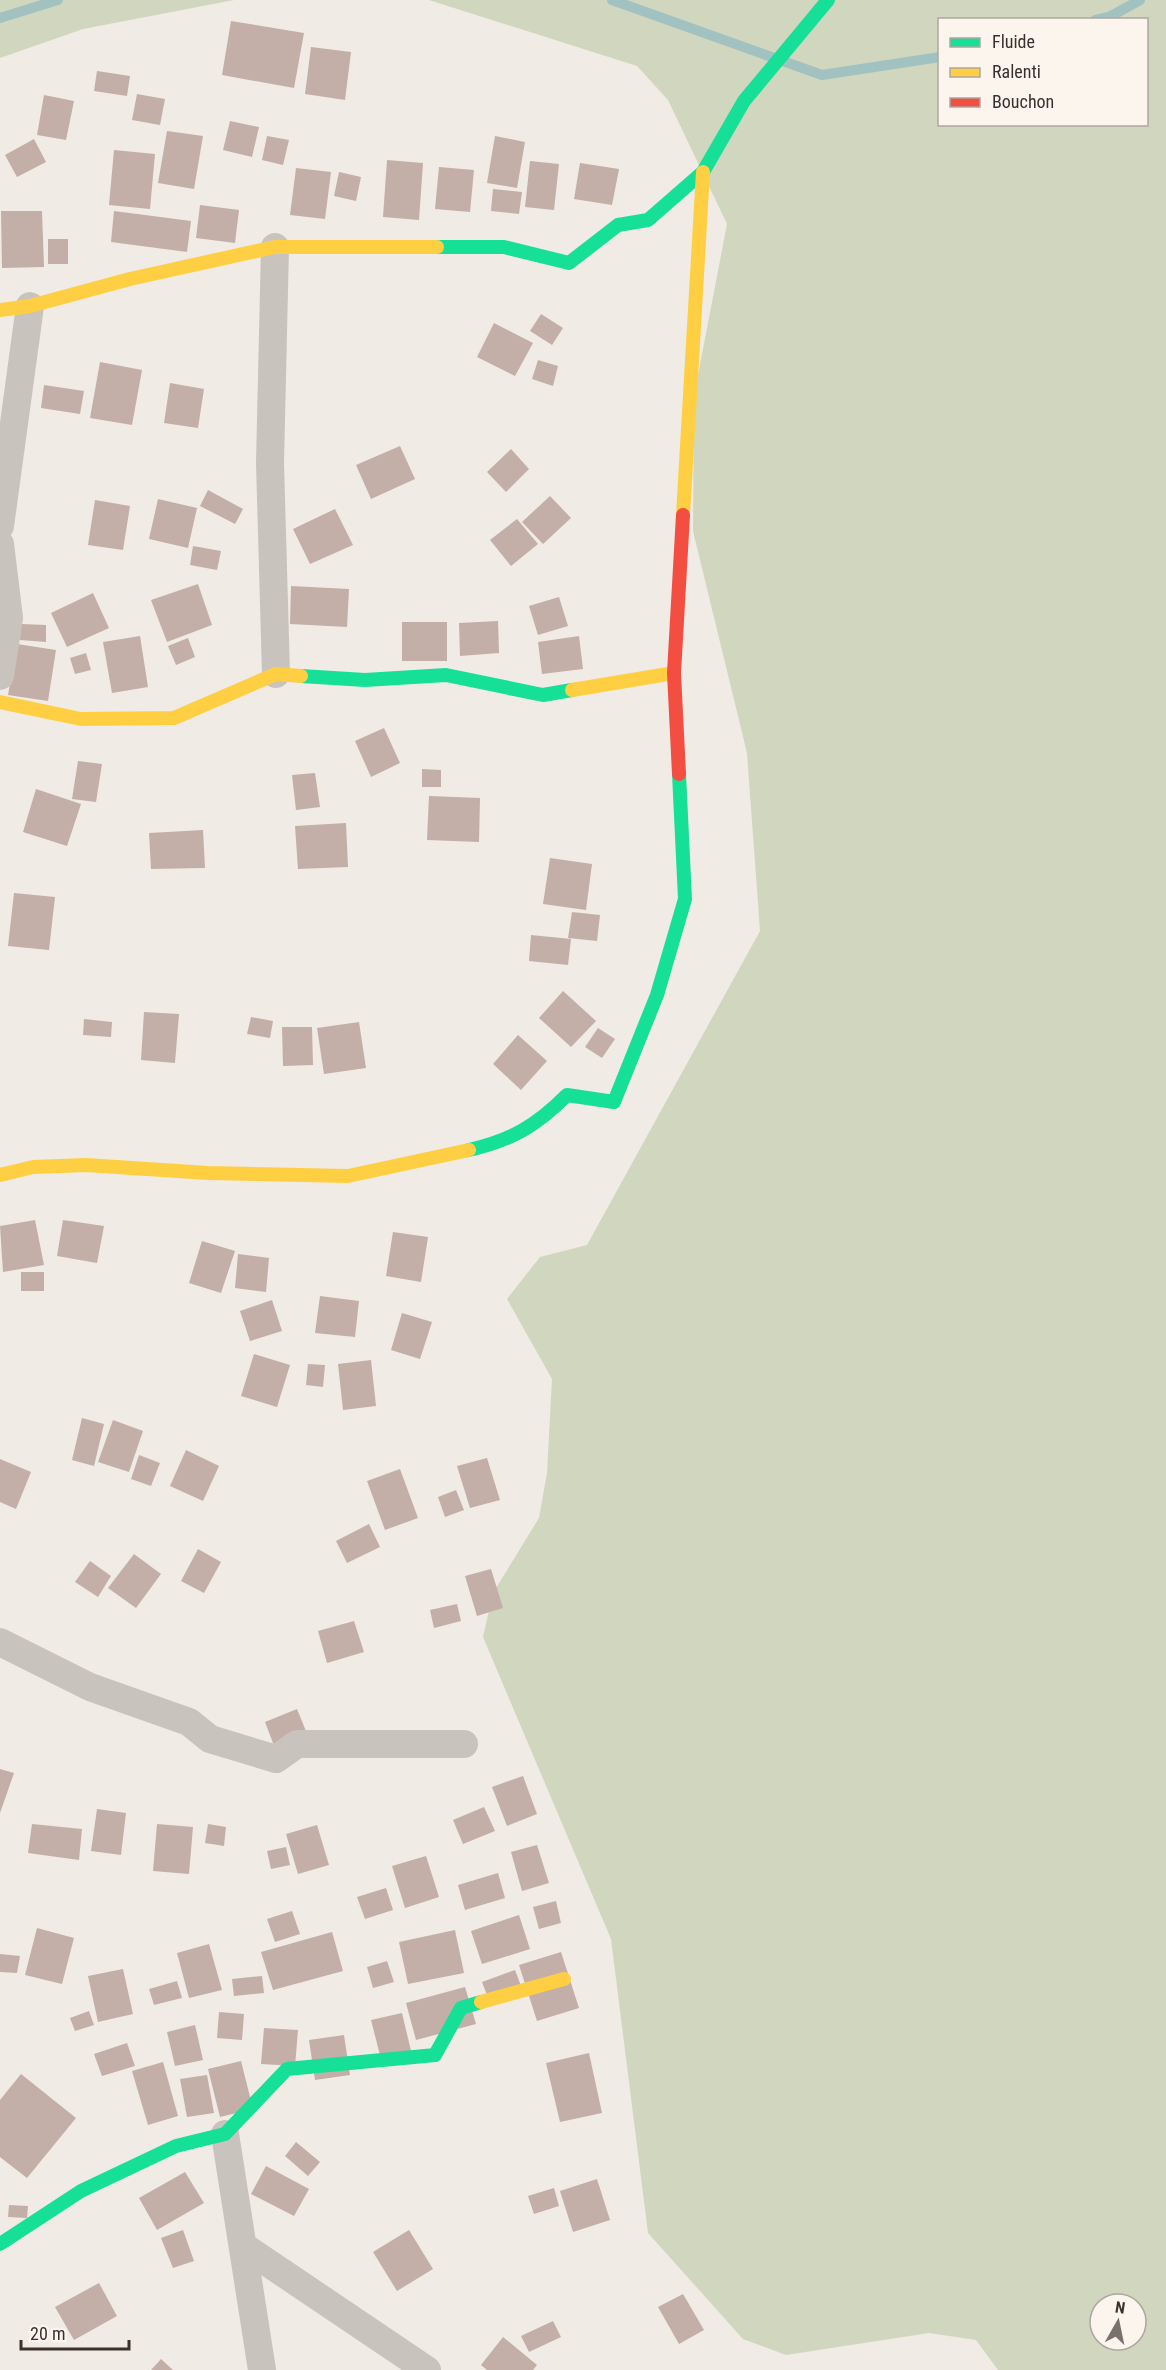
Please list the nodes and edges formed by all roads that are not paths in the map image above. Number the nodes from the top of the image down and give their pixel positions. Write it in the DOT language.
graph roads {
  1 [pos="828,0"];
  2 [pos="703,172"];
  3 [pos="275,247"];
  4 [pos="30,306"];
  5 [pos="0,310"];
  6 [pos="0,526"];
  7 [pos="0,544"];
  8 [pos="674,673"];
  9 [pos="276,674"];
  10 [pos="0,676"];
  11 [pos="0,702"];
  12 [pos="0,1175"];
  13 [pos="0,1642"];
  14 [pos="464,1744"];
  15 [pos="564,1979"];
  16 [pos="225,2134"];
  17 [pos="0,2244"];
  18 [pos="243,2246"];
  19 [pos="262,2370"];
  20 [pos="427,2370"];
  1 -- 2 [label="street"];
  2 -- 3 [label="street"];
  2 -- 8 [label="street"];
  3 -- 4 [label="street"];
  3 -- 9 [label="street"];
  4 -- 5 [label="street"];
  4 -- 6 [label="street"];
  7 -- 10 [label="street"];
  8 -- 9 [label="street"];
  8 -- 12 [label="street"];
  9 -- 11 [label="street"];
  13 -- 14 [label="street"];
  15 -- 16 [label="street"];
  16 -- 17 [label="street"];
  16 -- 18 [label="street"];
  18 -- 19 [label="street"];
  18 -- 20 [label="street"];
}
